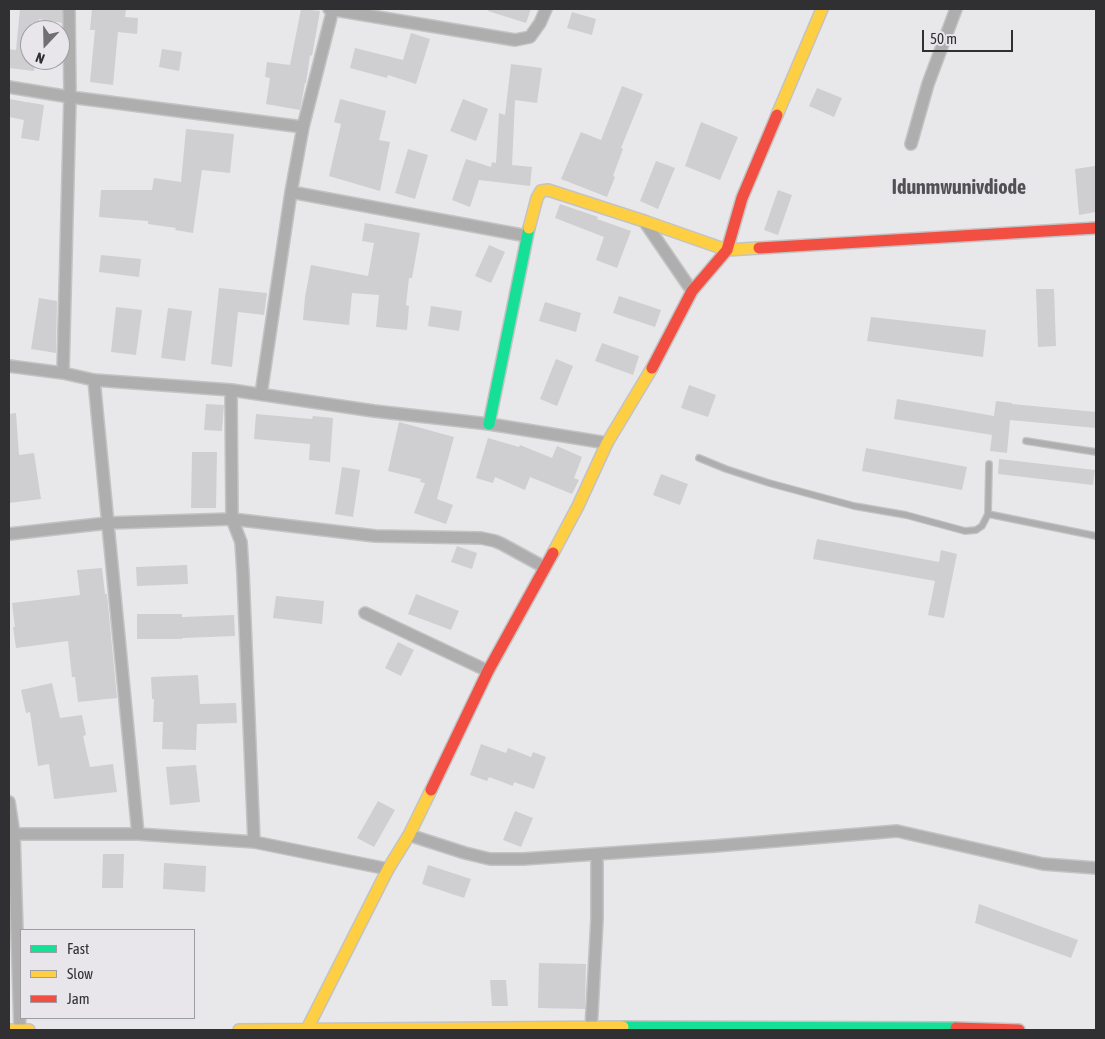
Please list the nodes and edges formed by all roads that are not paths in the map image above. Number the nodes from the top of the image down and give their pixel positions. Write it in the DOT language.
graph roads {
  1 [pos="69,9"];
  2 [pos="332,9"];
  3 [pos="546,9"];
  4 [pos="822,9"];
  5 [pos="956,9"];
  6 [pos="9,87"];
  7 [pos="70,97"];
  8 [pos="303,127"];
  9 [pos="911,144"];
  10 [pos="292,192"];
  11 [pos="644,221"];
  12 [pos="1096,228"];
  13 [pos="527,236"];
  14 [pos="727,250"];
  15 [pos="692,291"];
  16 [pos="9,366"];
  17 [pos="64,373"];
  18 [pos="94,380"];
  19 [pos="231,390"];
  20 [pos="261,394"];
  21 [pos="489,424"];
  22 [pos="1026,441"];
  23 [pos="607,443"];
  24 [pos="1096,452"];
  25 [pos="699,458"];
  26 [pos="989,464"];
  27 [pos="988,514"];
  28 [pos="232,519"];
  29 [pos="108,523"];
  30 [pos="9,534"];
  31 [pos="1096,536"];
  32 [pos="544,567"];
  33 [pos="365,613"];
  34 [pos="488,671"];
  35 [pos="9,802"];
  36 [pos="12,834"];
  37 [pos="138,834"];
  38 [pos="409,834"];
  39 [pos="254,842"];
  40 [pos="597,854"];
  41 [pos="1096,868"];
  42 [pos="388,869"];
  43 [pos="307,1029"];
  44 [pos="591,1029"];
  45 [pos="935,1029"];
  46 [pos="9,1030"];
  47 [pos="20,1030"];
  48 [pos="29,1030"];
  49 [pos="239,1030"];
  50 [pos="275,1030"];
  51 [pos="1019,1030"];
  1 -- 7 [label="street"];
  2 -- 3 [label="street"];
  2 -- 8 [label="street"];
  4 -- 14 [label="street"];
  5 -- 9 [label="street"];
  6 -- 7 [label="street"];
  7 -- 8 [label="street"];
  7 -- 17 [label="street"];
  8 -- 10 [label="street"];
  10 -- 13 [label="street"];
  10 -- 20 [label="street"];
  11 -- 13 [label="street"];
  11 -- 14 [label="street"];
  11 -- 15 [label="street"];
  12 -- 14 [label="street"];
  13 -- 21 [label="street"];
  14 -- 15 [label="street"];
  15 -- 23 [label="street"];
  16 -- 17 [label="street"];
  17 -- 18 [label="street"];
  18 -- 19 [label="street"];
  18 -- 29 [label="street"];
  19 -- 20 [label="street"];
  19 -- 28 [label="street"];
  20 -- 21 [label="street"];
  21 -- 23 [label="street"];
  22 -- 24 [label="lane"];
  23 -- 32 [label="street"];
  25 -- 27 [label="lane"];
  26 -- 27 [label="lane"];
  27 -- 31 [label="lane"];
  28 -- 29 [label="street"];
  28 -- 32 [label="street"];
  28 -- 39 [label="street"];
  29 -- 30 [label="street"];
  29 -- 37 [label="street"];
  32 -- 34 [label="street"];
  33 -- 34 [label="street"];
  34 -- 38 [label="street"];
  35 -- 36 [label="street"];
  36 -- 37 [label="street"];
  36 -- 47 [label="street"];
  37 -- 39 [label="street"];
  38 -- 40 [label="street"];
  38 -- 42 [label="street"];
  39 -- 42 [label="street"];
  40 -- 41 [label="street"];
  40 -- 44 [label="street"];
  42 -- 43 [label="street"];
  43 -- 44 [label="street"];
  43 -- 50 [label="street"];
  44 -- 45 [label="street"];
  45 -- 51 [label="street"];
  46 -- 47 [label="street"];
  47 -- 48 [label="street"];
  49 -- 50 [label="street"];
}
